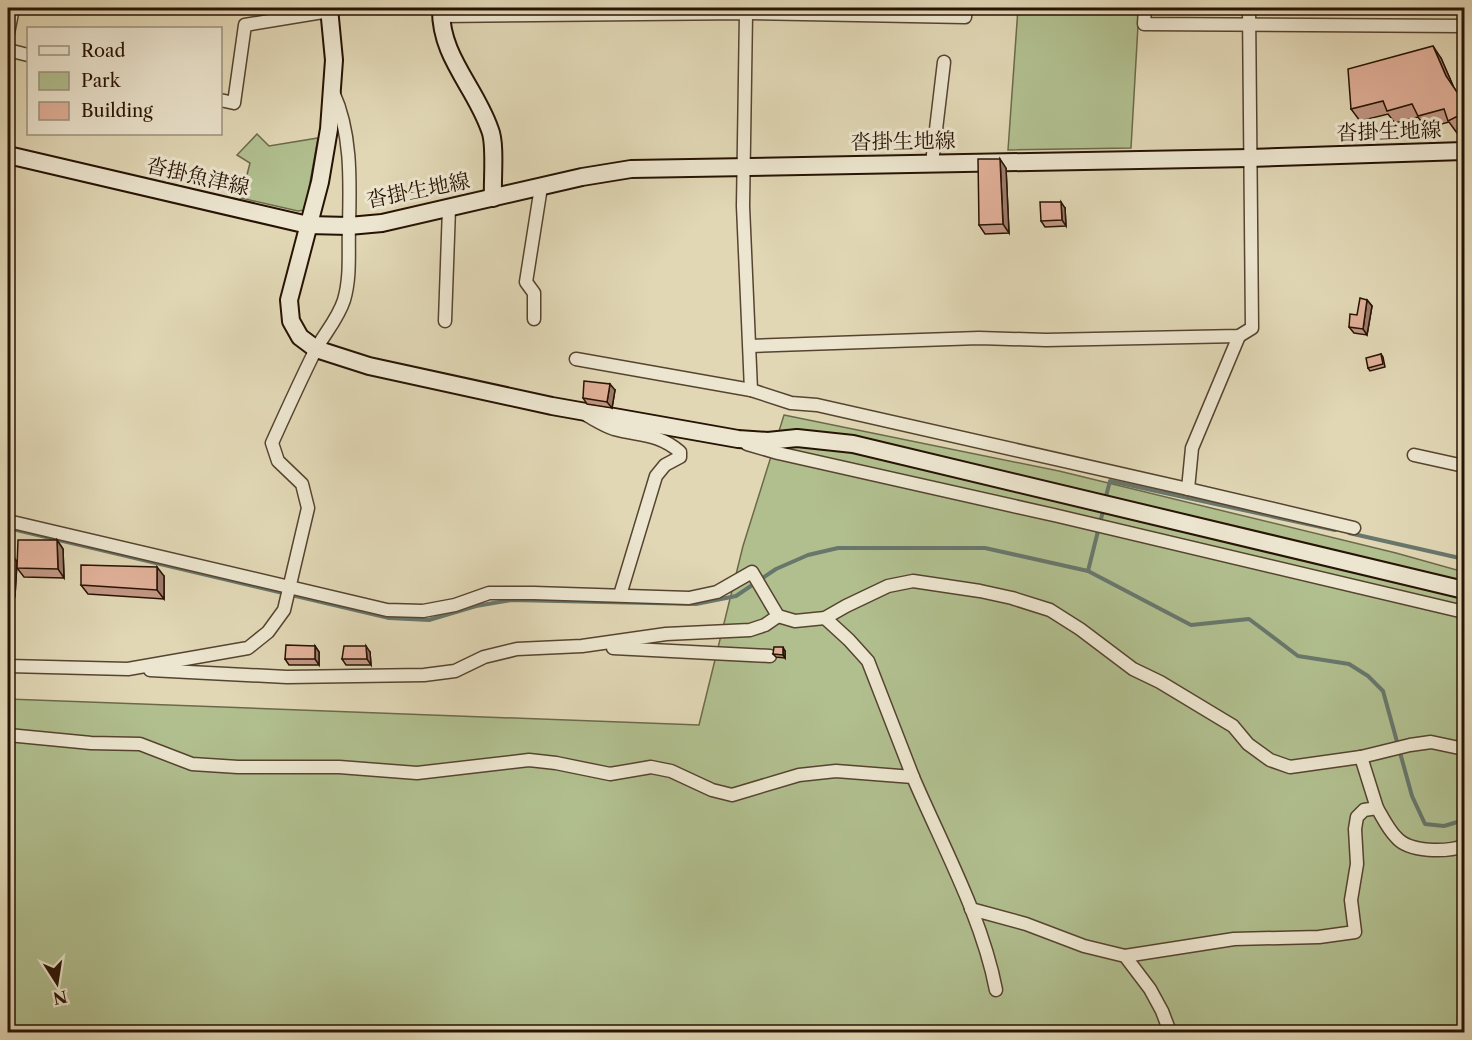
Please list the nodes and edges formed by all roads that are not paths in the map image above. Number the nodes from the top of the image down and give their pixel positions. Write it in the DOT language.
graph roads {
  1 [pos="13,8"];
  2 [pos="966,8"];
  3 [pos="1145,8"];
  4 [pos="1249,8"];
  5 [pos="329,9"];
  6 [pos="746,10"];
  7 [pos="441,12"];
  8 [pos="1249,26"];
  9 [pos="1464,26"];
  10 [pos="8,33"];
  11 [pos="8,50"];
  12 [pos="27,55"];
  13 [pos="944,62"];
  14 [pos="333,90"];
  15 [pos="222,100"];
  16 [pos="1464,151"];
  17 [pos="8,155"];
  18 [pos="1250,158"];
  19 [pos="932,163"];
  20 [pos="743,167"];
  21 [pos="542,187"];
  22 [pos="493,198"];
  23 [pos="448,208"];
  24 [pos="308,225"];
  25 [pos="349,226"];
  26 [pos="534,319"];
  27 [pos="445,321"];
  28 [pos="1239,336"];
  29 [pos="750,346"];
  30 [pos="316,349"];
  31 [pos="576,359"];
  32 [pos="751,390"];
  33 [pos="577,411"];
  34 [pos="738,439"];
  35 [pos="1414,454"];
  36 [pos="1464,466"];
  37 [pos="1188,489"];
  38 [pos="8,521"];
  39 [pos="1354,528"];
  40 [pos="290,586"];
  41 [pos="1464,590"];
  42 [pos="620,596"];
  43 [pos="1464,612"];
  44 [pos="778,615"];
  45 [pos="825,618"];
  46 [pos="582,646"];
  47 [pos="770,656"];
  48 [pos="8,666"];
  49 [pos="128,669"];
  50 [pos="8,735"];
  51 [pos="1464,749"];
  52 [pos="1361,757"];
  53 [pos="913,777"];
  54 [pos="1377,808"];
  55 [pos="1464,846"];
  56 [pos="971,909"];
  57 [pos="1125,956"];
  58 [pos="996,990"];
  59 [pos="1170,1032"];
  1 -- 10 [label="street"];
  2 -- 6 [label="street"];
  3 -- 8 [label="street"];
  4 -- 8 [label="street"];
  5 -- 14 [label="main road"];
  5 -- 15 [label="street"];
  6 -- 7 [label="street"];
  6 -- 20 [label="street"];
  7 -- 22 [label="main road"];
  8 -- 9 [label="street"];
  8 -- 18 [label="street"];
  11 -- 12 [label="street"];
  13 -- 19 [label="street"];
  14 -- 24 [label="main road"];
  14 -- 25 [label="street"];
  16 -- 18 [label="main road, 沓掛生地線"];
  17 -- 24 [label="main road, 沓掛魚津線"];
  18 -- 19 [label="main road, 沓掛生地線"];
  18 -- 28 [label="street"];
  19 -- 20 [label="main road, 沓掛生地線"];
  20 -- 21 [label="main road, 沓掛生地線"];
  20 -- 29 [label="street"];
  21 -- 22 [label="main road, 沓掛生地線"];
  21 -- 26 [label="street"];
  22 -- 23 [label="main road, 沓掛生地線"];
  23 -- 25 [label="main road, 沓掛生地線"];
  23 -- 27 [label="street"];
  24 -- 25 [label="main road, 沓掛魚津線"];
  24 -- 30 [label="main road"];
  25 -- 30 [label="street"];
  28 -- 29 [label="street"];
  28 -- 37 [label="street"];
  29 -- 32 [label="street"];
  30 -- 33 [label="main road"];
  30 -- 40 [label="street"];
  31 -- 32 [label="street"];
  32 -- 37 [label="street"];
  33 -- 34 [label="main road"];
  33 -- 42 [label="street"];
  34 -- 41 [label="main road"];
  34 -- 43 [label="street"];
  35 -- 36 [label="street"];
  37 -- 39 [label="street"];
  38 -- 40 [label="street"];
  40 -- 42 [label="street"];
  40 -- 49 [label="street"];
  42 -- 44 [label="street"];
  44 -- 45 [label="street"];
  44 -- 46 [label="street"];
  45 -- 52 [label="street"];
  45 -- 53 [label="street"];
  46 -- 47 [label="street"];
  46 -- 49 [label="street"];
  48 -- 49 [label="street"];
  50 -- 53 [label="street"];
  51 -- 52 [label="street"];
  52 -- 54 [label="street"];
  53 -- 56 [label="street"];
  54 -- 55 [label="street"];
  54 -- 57 [label="street"];
  56 -- 57 [label="street"];
  56 -- 58 [label="street"];
  57 -- 59 [label="street"];
}
